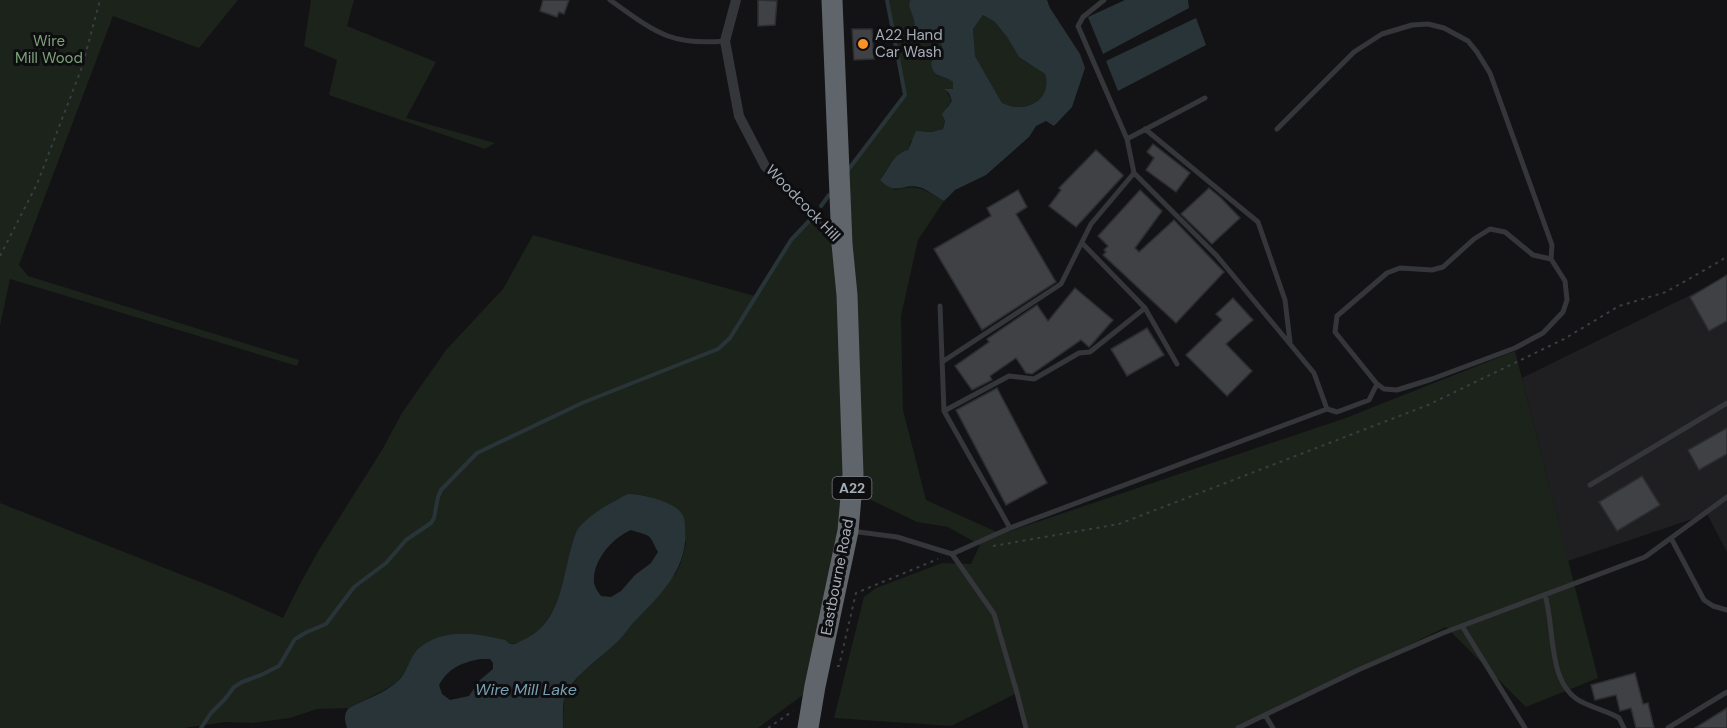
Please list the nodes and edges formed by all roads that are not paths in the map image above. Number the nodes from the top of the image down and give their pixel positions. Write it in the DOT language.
graph roads {
  1 [pos="610,0"];
  2 [pos="736,0"];
  3 [pos="832,0"];
  4 [pos="1104,0"];
  5 [pos="725,41"];
  6 [pos="1205,98"];
  7 [pos="1145,129"];
  8 [pos="1277,129"];
  9 [pos="1127,139"];
  10 [pos="1134,173"];
  11 [pos="1082,243"];
  12 [pos="842,244"];
  13 [pos="1551,259"];
  14 [pos="940,306"];
  15 [pos="1145,308"];
  16 [pos="1290,344"];
  17 [pos="942,363"];
  18 [pos="1177,364"];
  19 [pos="1377,384"];
  20 [pos="1727,403"];
  21 [pos="1327,410"];
  22 [pos="944,411"];
  23 [pos="1590,485"];
  24 [pos="1727,497"];
  25 [pos="1010,528"];
  26 [pos="848,531"];
  27 [pos="1671,538"];
  28 [pos="952,554"];
  29 [pos="1545,595"];
  30 [pos="1727,610"];
  31 [pos="1462,626"];
  32 [pos="1727,692"];
  33 [pos="1265,715"];
  34 [pos="808,728"];
  35 [pos="1026,728"];
  36 [pos="1239,728"];
  37 [pos="1273,728"];
  38 [pos="1525,728"];
  39 [pos="1624,728"];
  40 [pos="1668,728"];
  1 -- 5 [label="lane"];
  2 -- 5 [label="street, Woodcock Hill"];
  3 -- 12 [label="highway, Woodcock Hill / A22"];
  4 -- 9 [label="lane"];
  5 -- 12 [label="street, Woodcock Hill"];
  6 -- 7 [label="lane"];
  7 -- 9 [label="lane"];
  7 -- 16 [label="lane"];
  8 -- 13 [label="lane"];
  9 -- 10 [label="lane"];
  10 -- 11 [label="lane"];
  10 -- 16 [label="lane"];
  11 -- 15 [label="lane"];
  11 -- 17 [label="lane"];
  12 -- 26 [label="highway, Eastbourne Road / A22"];
  13 -- 19 [label="lane"];
  13 -- 19 [label="lane"];
  14 -- 17 [label="lane"];
  15 -- 18 [label="lane"];
  15 -- 22 [label="lane"];
  16 -- 21 [label="lane"];
  17 -- 22 [label="lane"];
  19 -- 21 [label="lane"];
  20 -- 23 [label="lane"];
  21 -- 25 [label="lane"];
  22 -- 25 [label="lane"];
  24 -- 27 [label="lane"];
  25 -- 28 [label="lane"];
  26 -- 28 [label="lane"];
  26 -- 34 [label="highway, Eastbourne Road / A22"];
  27 -- 29 [label="lane"];
  27 -- 30 [label="lane"];
  28 -- 35 [label="lane"];
  29 -- 31 [label="lane"];
  29 -- 39 [label="lane"];
  31 -- 33 [label="lane"];
  31 -- 38 [label="lane"];
  32 -- 40 [label="lane"];
  33 -- 36 [label="lane"];
  33 -- 37 [label="lane"];
}
